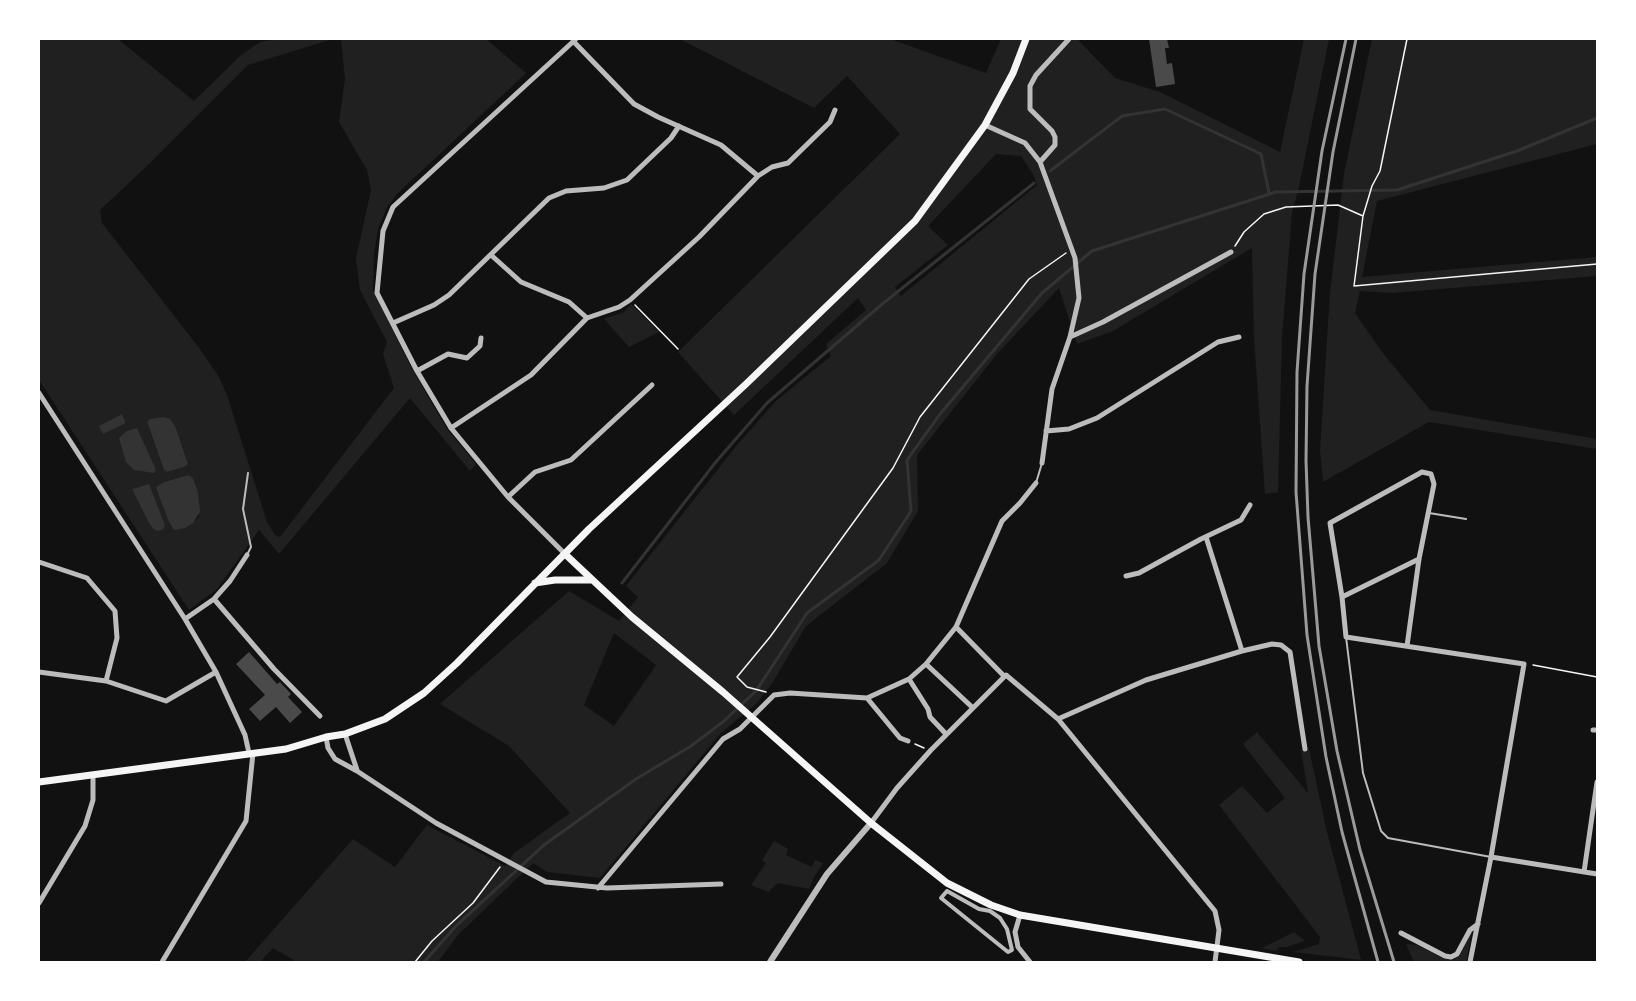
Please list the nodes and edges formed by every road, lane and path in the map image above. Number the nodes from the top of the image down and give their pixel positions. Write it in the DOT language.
graph roads {
  1 [pos="1026,39"];
  2 [pos="1069,39"];
  3 [pos="1407,39"];
  4 [pos="575,40"];
  5 [pos="835,110"];
  6 [pos="679,126"];
  7 [pos="986,126"];
  8 [pos="1040,162"];
  9 [pos="758,176"];
  10 [pos="1363,216"];
  11 [pos="1072,249"];
  12 [pos="1231,252"];
  13 [pos="491,255"];
  14 [pos="1597,264"];
  15 [pos="630,300"];
  16 [pos="587,318"];
  17 [pos="393,323"];
  18 [pos="1070,337"];
  19 [pos="1239,337"];
  20 [pos="481,338"];
  21 [pos="678,350"];
  22 [pos="417,371"];
  23 [pos="652,385"];
  24 [pos="39,393"];
  25 [pos="452,428"];
  26 [pos="1046,431"];
  27 [pos="1042,463"];
  28 [pos="248,473"];
  29 [pos="1036,483"];
  30 [pos="508,497"];
  31 [pos="1250,505"];
  32 [pos="1430,513"];
  33 [pos="1466,519"];
  34 [pos="1206,537"];
  35 [pos="565,554"];
  36 [pos="247,555"];
  37 [pos="1419,559"];
  38 [pos="39,562"];
  39 [pos="1126,576"];
  40 [pos="592,580"];
  41 [pos="535,583"];
  42 [pos="1342,597"];
  43 [pos="214,599"];
  44 [pos="185,619"];
  45 [pos="956,627"];
  46 [pos="1346,637"];
  47 [pos="1407,646"];
  48 [pos="1242,651"];
  49 [pos="926,664"];
  50 [pos="1524,664"];
  51 [pos="39,672"];
  52 [pos="216,672"];
  53 [pos="1005,675"];
  54 [pos="1597,676"];
  55 [pos="909,679"];
  56 [pos="106,681"];
  57 [pos="763,690"];
  58 [pos="867,698"];
  59 [pos="973,708"];
  60 [pos="320,716"];
  61 [pos="1058,719"];
  62 [pos="345,734"];
  63 [pos="946,734"];
  64 [pos="326,737"];
  65 [pos="908,741"];
  66 [pos="1305,749"];
  67 [pos="931,750"];
  68 [pos="251,753"];
  69 [pos="357,771"];
  70 [pos="93,774"];
  71 [pos="39,782"];
  72 [pos="1597,782"];
  73 [pos="871,823"];
  74 [pos="1491,857"];
  75 [pos="507,861"];
  76 [pos="1584,872"];
  77 [pos="1597,874"];
  78 [pos="721,884"];
  79 [pos="598,888"];
  80 [pos="944,894"];
  81 [pos="39,903"];
  82 [pos="1020,915"];
  83 [pos="1478,924"];
  84 [pos="1401,933"];
  85 [pos="1216,948"];
  86 [pos="162,962"];
  87 [pos="415,962"];
  88 [pos="770,962"];
  89 [pos="1030,962"];
  90 [pos="1215,962"];
  91 [pos="1299,962"];
  92 [pos="1470,962"];
  1 -- 7 [label="main road"];
  2 -- 8 [label="street"];
  3 -- 10 [label="path"];
  4 -- 6 [label="street"];
  4 -- 17 [label="street"];
  5 -- 9 [label="street"];
  6 -- 9 [label="street"];
  6 -- 13 [label="street"];
  7 -- 8 [label="street"];
  7 -- 35 [label="main road"];
  8 -- 11 [label="street"];
  9 -- 15 [label="street"];
  10 -- 12 [label="path"];
  10 -- 14 [label="path"];
  11 -- 18 [label="street"];
  11 -- 57 [label="path"];
  12 -- 18 [label="street"];
  13 -- 16 [label="street"];
  13 -- 17 [label="street"];
  15 -- 16 [label="street"];
  15 -- 21 [label="path"];
  16 -- 25 [label="street"];
  17 -- 22 [label="street"];
  18 -- 26 [label="street"];
  19 -- 26 [label="street"];
  20 -- 22 [label="street"];
  22 -- 25 [label="street"];
  23 -- 30 [label="street"];
  24 -- 44 [label="street"];
  25 -- 30 [label="street"];
  26 -- 27 [label="street"];
  27 -- 29 [label="lane"];
  28 -- 36 [label="lane"];
  29 -- 45 [label="street"];
  30 -- 35 [label="street"];
  31 -- 34 [label="street"];
  32 -- 33 [label="lane"];
  32 -- 37 [label="street"];
  32 -- 42 [label="street"];
  34 -- 39 [label="street"];
  34 -- 48 [label="street"];
  35 -- 40 [label="main road"];
  35 -- 41 [label="main road"];
  36 -- 43 [label="street"];
  37 -- 42 [label="street"];
  37 -- 47 [label="street"];
  38 -- 56 [label="street"];
  40 -- 41 [label="main road"];
  40 -- 73 [label="main road"];
  41 -- 62 [label="main road"];
  42 -- 46 [label="street"];
  43 -- 44 [label="street"];
  43 -- 60 [label="street"];
  44 -- 52 [label="street"];
  45 -- 49 [label="street"];
  45 -- 53 [label="street"];
  46 -- 47 [label="street"];
  46 -- 74 [label="lane"];
  47 -- 50 [label="street"];
  48 -- 61 [label="street"];
  48 -- 66 [label="street"];
  49 -- 55 [label="street"];
  49 -- 59 [label="street"];
  50 -- 54 [label="path"];
  50 -- 74 [label="street"];
  51 -- 56 [label="street"];
  52 -- 56 [label="street"];
  52 -- 68 [label="street"];
  53 -- 59 [label="street"];
  53 -- 61 [label="street"];
  55 -- 58 [label="street"];
  55 -- 63 [label="street"];
  58 -- 65 [label="street"];
  58 -- 79 [label="street"];
  59 -- 63 [label="street"];
  61 -- 85 [label="street"];
  62 -- 64 [label="main road"];
  62 -- 69 [label="street"];
  63 -- 67 [label="street"];
  64 -- 68 [label="main road"];
  64 -- 69 [label="street"];
  65 -- 67 [label="path"];
  67 -- 73 [label="street"];
  68 -- 70 [label="main road"];
  68 -- 86 [label="street"];
  69 -- 75 [label="street"];
  70 -- 71 [label="main road"];
  70 -- 81 [label="street"];
  72 -- 76 [label="street"];
  73 -- 82 [label="main road"];
  73 -- 88 [label="street"];
  74 -- 76 [label="street"];
  74 -- 83 [label="street"];
  75 -- 79 [label="street"];
  75 -- 87 [label="path"];
  76 -- 77 [label="street"];
  78 -- 79 [label="street"];
  80 -- 80 [label="street"];
  82 -- 85 [label="main road"];
  82 -- 89 [label="street"];
  83 -- 84 [label="street"];
  83 -- 92 [label="street"];
  85 -- 90 [label="street"];
  85 -- 91 [label="main road"];
}
